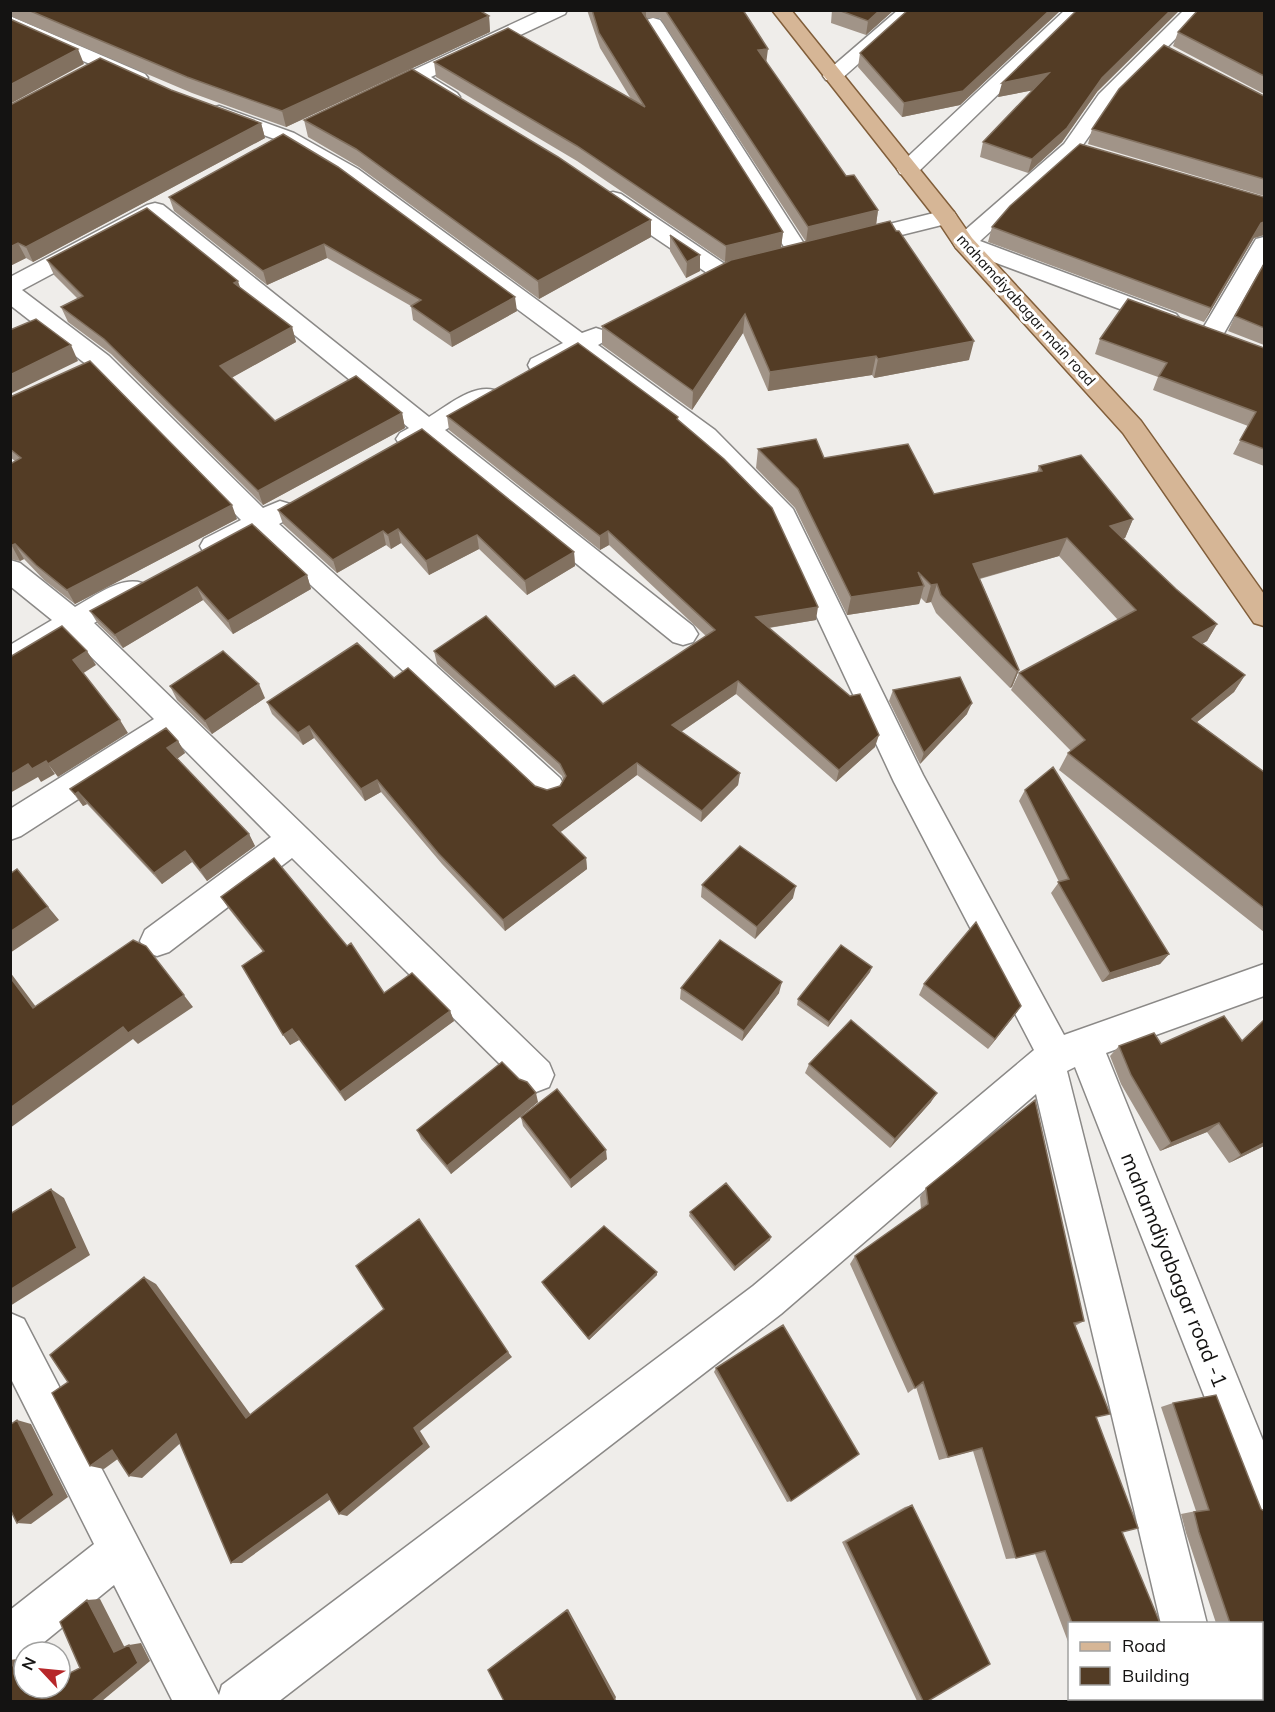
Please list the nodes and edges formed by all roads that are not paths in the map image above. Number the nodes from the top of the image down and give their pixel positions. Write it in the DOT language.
graph roads {
  1 [pos="558,10"];
  2 [pos="781,10"];
  3 [pos="910,10"];
  4 [pos="1076,10"];
  5 [pos="1196,10"];
  6 [pos="10,22"];
  7 [pos="653,24"];
  8 [pos="1158,49"];
  9 [pos="1177,59"];
  10 [pos="105,63"];
  11 [pos="84,75"];
  12 [pos="416,76"];
  13 [pos="833,76"];
  14 [pos="154,86"];
  15 [pos="395,86"];
  16 [pos="467,106"];
  17 [pos="204,107"];
  18 [pos="309,127"];
  19 [pos="287,137"];
  20 [pos="267,148"];
  21 [pos="1071,148"];
  22 [pos="1093,155"];
  23 [pos="908,169"];
  24 [pos="597,188"];
  25 [pos="946,217"];
  26 [pos="964,243"];
  27 [pos="1264,244"];
  28 [pos="799,253"];
  29 [pos="776,259"];
  30 [pos="743,267"];
  31 [pos="721,272"];
  32 [pos="701,282"];
  33 [pos="10,287"];
  34 [pos="10,293"];
  35 [pos="610,329"];
  36 [pos="580,344"];
  37 [pos="427,429"];
  38 [pos="385,452"];
  39 [pos="302,499"];
  40 [pos="260,522"];
  41 [pos="188,560"];
  42 [pos="10,570"];
  43 [pos="156,577"];
  44 [pos="1264,615"];
  45 [pos="74,621"];
  46 [pos="683,634"];
  47 [pos="10,660"];
  48 [pos="176,720"];
  49 [pos="549,787"];
  50 [pos="10,826"];
  51 [pos="293,839"];
  52 [pos="157,941"];
  53 [pos="1264,980"];
  54 [pos="1062,1054"];
  55 [pos="536,1075"];
  56 [pos="10,1332"];
  57 [pos="1264,1495"];
  58 [pos="121,1551"];
  59 [pos="1184,1622"];
  60 [pos="10,1640"];
  61 [pos="198,1701"];
  62 [pos="239,1701"];
  1 -- 12 [label="street"];
  2 -- 13 [label="main road, mahamdiyabagar main road"];
  3 -- 13 [label="street"];
  4 -- 23 [label="street"];
  5 -- 8 [label="street"];
  6 -- 10 [label="street"];
  7 -- 28 [label="street"];
  8 -- 9 [label="street"];
  8 -- 21 [label="street"];
  10 -- 11 [label="street"];
  10 -- 14 [label="street"];
  12 -- 15 [label="street"];
  12 -- 16 [label="street"];
  13 -- 23 [label="main road, mahamdiyabagar main road"];
  17 -- 19 [label="street"];
  18 -- 19 [label="street"];
  19 -- 20 [label="street"];
  19 -- 36 [label="street"];
  21 -- 22 [label="street"];
  21 -- 26 [label="street"];
  23 -- 25 [label="main road, mahamdiyabagar main road"];
  24 -- 31 [label="street"];
  25 -- 26 [label="main road, mahamdiyabagar main road"];
  25 -- 28 [label="street"];
  26 -- 27 [label="street"];
  26 -- 44 [label="main road, mahamdiyabagar main road"];
  28 -- 29 [label="street"];
  30 -- 31 [label="street"];
  31 -- 32 [label="street"];
  33 -- 37 [label="street"];
  34 -- 40 [label="street"];
  35 -- 36 [label="street"];
  36 -- 37 [label="street"];
  36 -- 54 [label="street"];
  37 -- 38 [label="street"];
  37 -- 46 [label="street"];
  39 -- 40 [label="street"];
  40 -- 41 [label="street"];
  40 -- 49 [label="street"];
  42 -- 45 [label="street"];
  43 -- 45 [label="street"];
  45 -- 47 [label="street"];
  45 -- 48 [label="street"];
  48 -- 50 [label="street"];
  48 -- 51 [label="street"];
  51 -- 52 [label="street"];
  51 -- 55 [label="street"];
  53 -- 54 [label="street"];
  54 -- 57 [label="street, mahamdiyabagar road -1"];
  54 -- 59 [label="street"];
  54 -- 62 [label="street"];
  56 -- 58 [label="street"];
  58 -- 60 [label="street"];
  58 -- 61 [label="street"];
}
